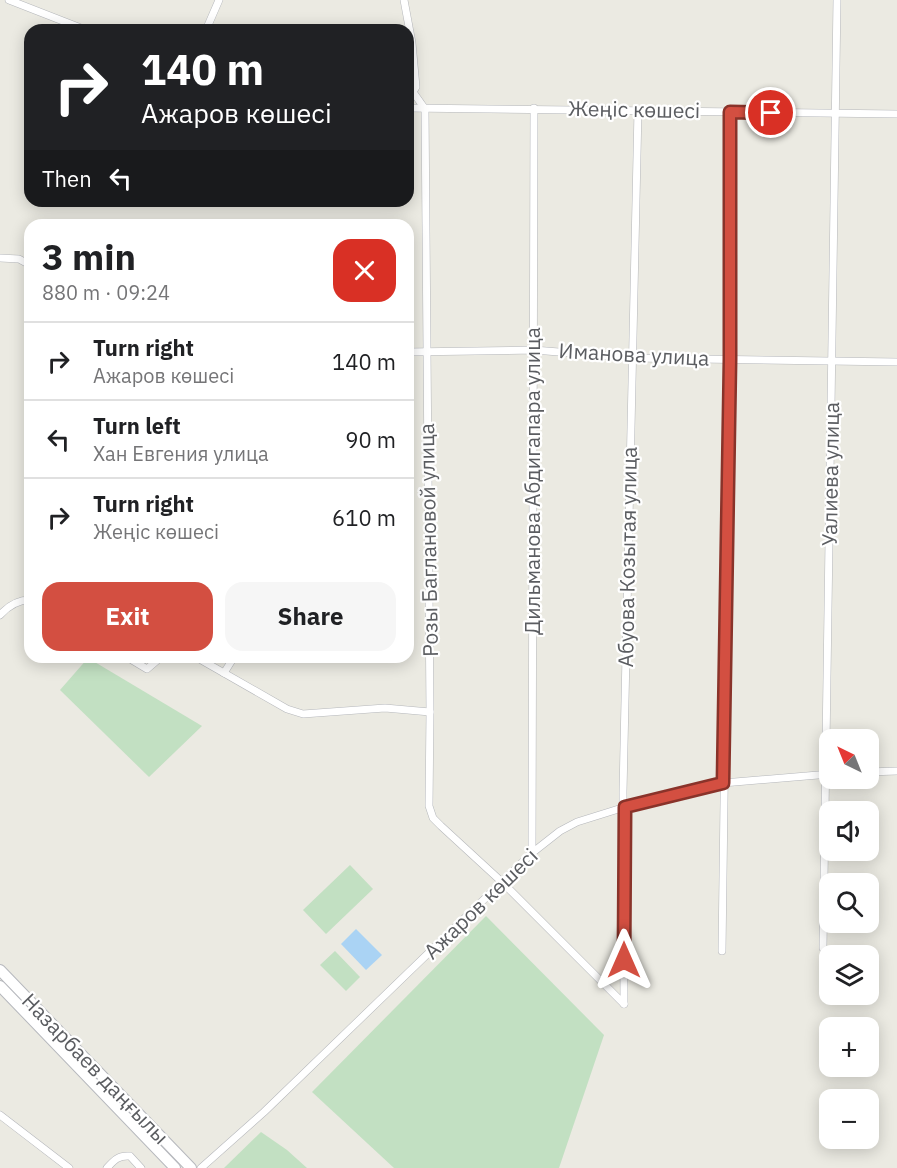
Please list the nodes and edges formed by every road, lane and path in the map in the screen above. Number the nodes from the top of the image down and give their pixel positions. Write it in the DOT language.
graph roads {
  1 [pos="9,0"];
  2 [pos="219,0"];
  3 [pos="404,0"];
  4 [pos="837,0"];
  5 [pos="71,24"];
  6 [pos="209,24"];
  7 [pos="408,24"];
  8 [pos="414,65"];
  9 [pos="414,90"];
  10 [pos="414,94"];
  11 [pos="414,108"];
  12 [pos="534,108"];
  13 [pos="424,109"];
  14 [pos="638,110"];
  15 [pos="730,112"];
  16 [pos="835,114"];
  17 [pos="897,114"];
  18 [pos="0,258"];
  19 [pos="24,261"];
  20 [pos="534,350"];
  21 [pos="414,352"];
  22 [pos="426,353"];
  23 [pos="633,358"];
  24 [pos="730,359"];
  25 [pos="833,360"];
  26 [pos="897,362"];
  27 [pos="24,600"];
  28 [pos="0,615"];
  29 [pos="137,663"];
  30 [pos="154,663"];
  31 [pos="206,663"];
  32 [pos="230,663"];
  33 [pos="224,673"];
  34 [pos="430,712"];
  35 [pos="828,729"];
  36 [pos="897,771"];
  37 [pos="879,772"];
  38 [pos="819,775"];
  39 [pos="723,783"];
  40 [pos="827,789"];
  41 [pos="625,807"];
  42 [pos="532,853"];
  43 [pos="503,883"];
  44 [pos="823,945"];
  45 [pos="722,951"];
  46 [pos="0,970"];
  47 [pos="0,986"];
  48 [pos="624,1004"];
  49 [pos="0,1115"];
  50 [pos="69,1168"];
  51 [pos="107,1168"];
  52 [pos="141,1168"];
  53 [pos="175,1168"];
  54 [pos="191,1168"];
  55 [pos="201,1168"];
  1 -- 5 [label="street"];
  2 -- 6 [label="street"];
  3 -- 7 [label="street, Розы Баглановой улица"];
  4 -- 16 [label="street, Уалиева улица"];
  8 -- 9 [label="street, Розы Баглановой улица"];
  10 -- 13 [label="street, Розы Баглановой улица"];
  11 -- 13 [label="street, Жеңіс көшесі"];
  12 -- 13 [label="street, Жеңіс көшесі"];
  12 -- 14 [label="street, Жеңіс көшесі"];
  12 -- 20 [label="street, Дильманова Абдигапара улица"];
  13 -- 22 [label="street, Розы Баглановой улица"];
  14 -- 15 [label="street, Жеңіс көшесі"];
  14 -- 23 [label="street, Абуова Козытая улица"];
  15 -- 16 [label="street, Жеңіс көшесі"];
  15 -- 24 [label="street"];
  16 -- 17 [label="street, Жеңіс көшесі"];
  16 -- 25 [label="street, Уалиева улица"];
  18 -- 19 [label="street"];
  20 -- 22 [label="street, Иманова улица"];
  20 -- 23 [label="street, Иманова улица"];
  20 -- 42 [label="street, Дильманова Абдигапара улица"];
  21 -- 22 [label="street, Иманова улица"];
  22 -- 34 [label="street, Розы Баглановой улица"];
  23 -- 24 [label="street, Иманова улица"];
  23 -- 41 [label="street, Абуова Козытая улица"];
  24 -- 25 [label="street, Иманова улица"];
  24 -- 39 [label="street"];
  25 -- 26 [label="street, Иманова улица"];
  25 -- 35 [label="street, Уалиева улица"];
  27 -- 28 [label="street"];
  29 -- 30 [label="street"];
  31 -- 33 [label="street"];
  32 -- 33 [label="street"];
  33 -- 34 [label="street"];
  34 -- 43 [label="street, Розы Баглановой улица"];
  36 -- 37 [label="street"];
  38 -- 39 [label="street, Ажаров көшесі"];
  39 -- 41 [label="street, Ажаров көшесі"];
  39 -- 45 [label="street"];
  40 -- 44 [label="street, Уалиева улица"];
  41 -- 42 [label="street, Ажаров көшесі"];
  41 -- 48 [label="street, Абуова Козытая улица"];
  42 -- 43 [label="street, Ажаров көшесі"];
  43 -- 48 [label="street, Розы Баглановой улица"];
  43 -- 55 [label="street, Ажаров көшесі"];
  46 -- 54 [label="main road, Назарбаев даңғылы"];
  47 -- 53 [label="main road, Назарбаев даңғылы"];
  49 -- 50 [label="street"];
  51 -- 52 [label="street"];
}
